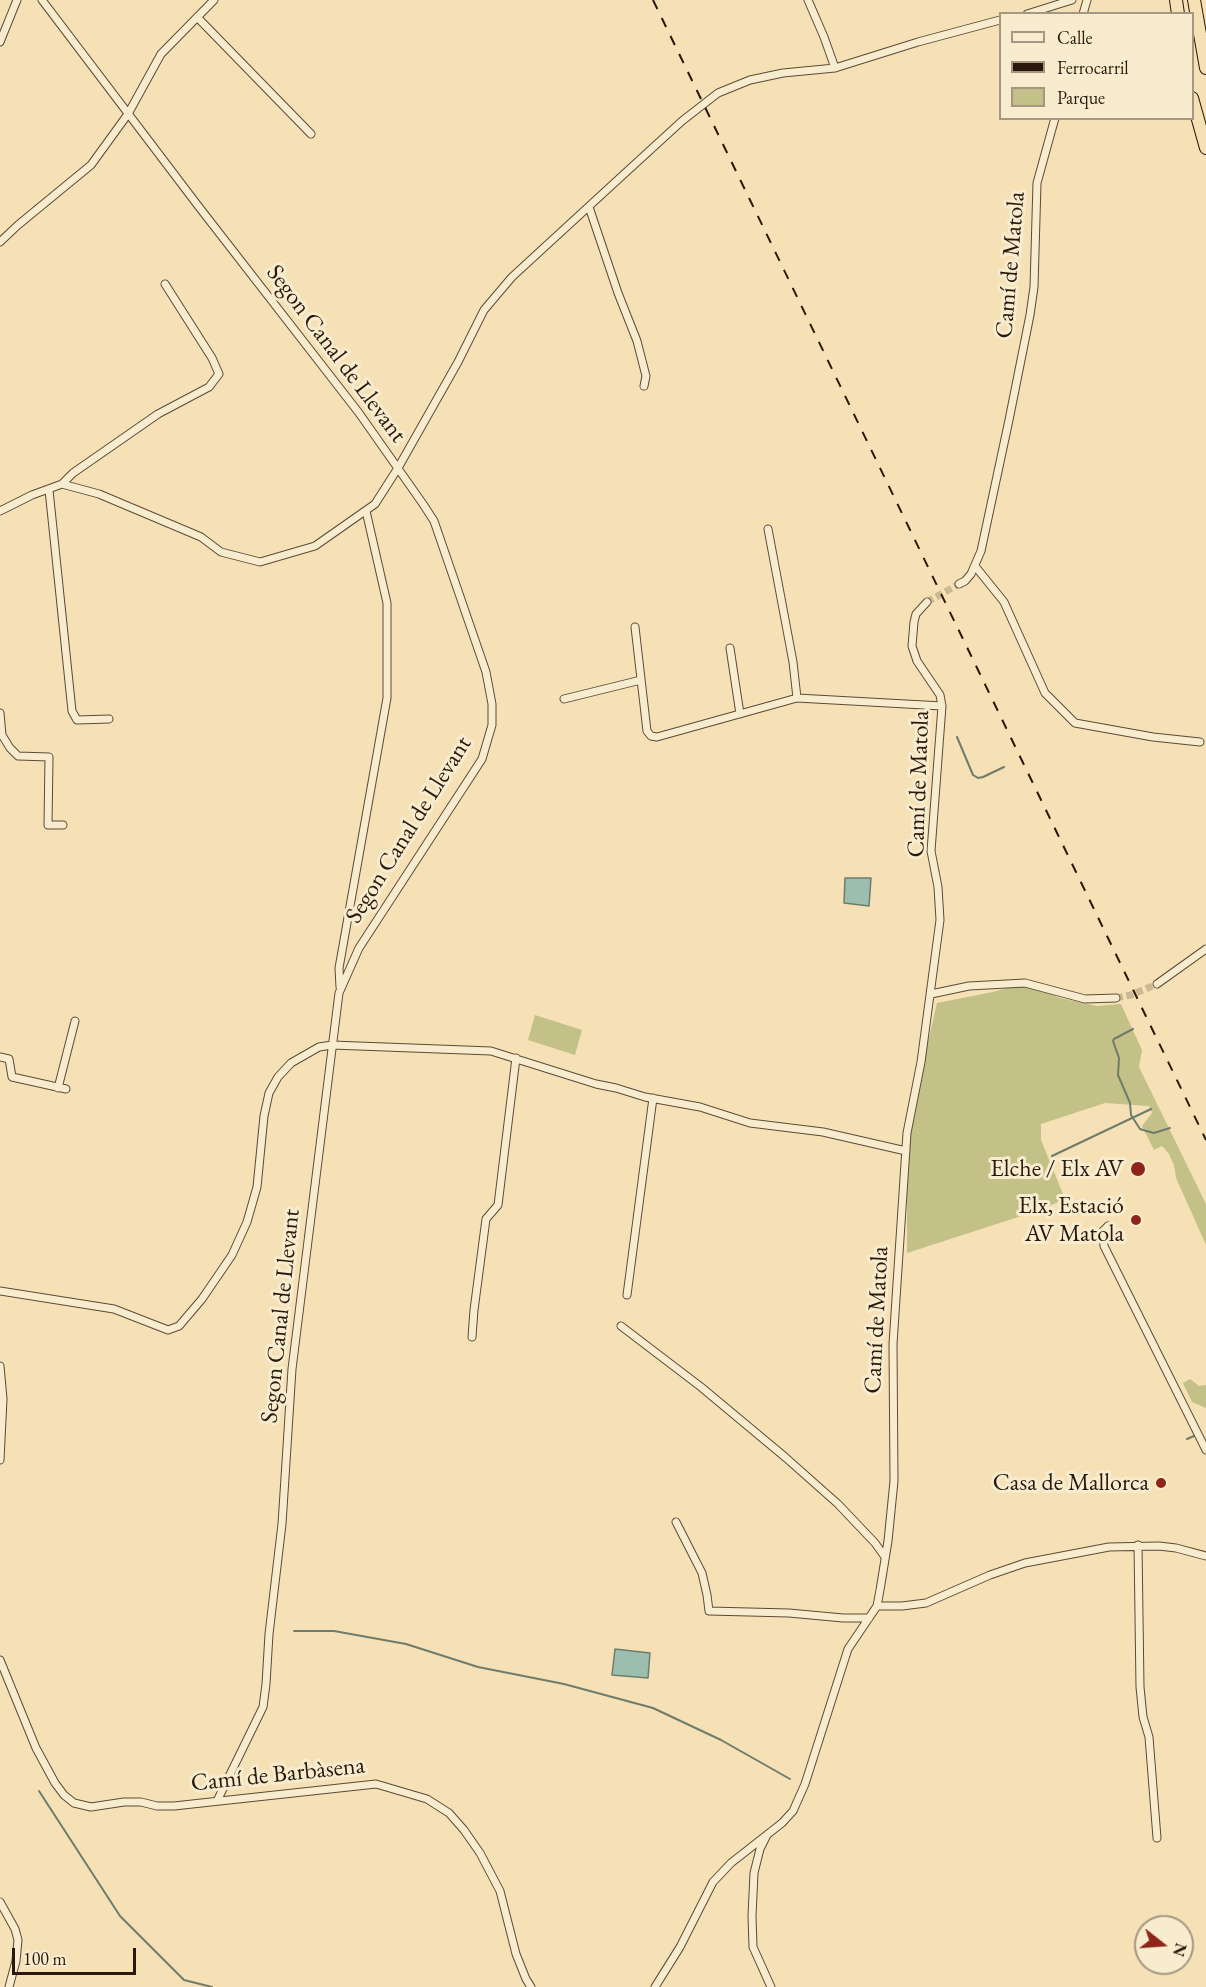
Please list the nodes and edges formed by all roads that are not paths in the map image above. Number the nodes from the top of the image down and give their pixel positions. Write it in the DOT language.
graph roads {
  1 [pos="17,0"];
  2 [pos="42,0"];
  3 [pos="214,0"];
  4 [pos="808,0"];
  5 [pos="1072,0"];
  6 [pos="1194,0"];
  7 [pos="1033,12"];
  8 [pos="197,17"];
  9 [pos="999,21"];
  10 [pos="0,42"];
  11 [pos="835,68"];
  12 [pos="1206,68"];
  13 [pos="1194,105"];
  14 [pos="128,114"];
  15 [pos="1054,120"];
  16 [pos="311,134"];
  17 [pos="1206,148"];
  18 [pos="589,207"];
  19 [pos="0,242"];
  20 [pos="165,284"];
  21 [pos="644,386"];
  22 [pos="398,468"];
  23 [pos="62,484"];
  24 [pos="49,490"];
  25 [pos="0,511"];
  26 [pos="366,511"];
  27 [pos="768,529"];
  28 [pos="975,566"];
  29 [pos="959,584"];
  30 [pos="927,602"];
  31 [pos="634,627"];
  32 [pos="730,648"];
  33 [pos="641,680"];
  34 [pos="564,699"];
  35 [pos="797,699"];
  36 [pos="942,706"];
  37 [pos="0,713"];
  38 [pos="740,714"];
  39 [pos="109,719"];
  40 [pos="1200,742"];
  41 [pos="63,825"];
  42 [pos="1206,949"];
  43 [pos="1157,984"];
  44 [pos="340,989"];
  45 [pos="931,994"];
  46 [pos="1116,998"];
  47 [pos="75,1021"];
  48 [pos="332,1045"];
  49 [pos="0,1057"];
  50 [pos="516,1058"];
  51 [pos="653,1098"];
  52 [pos="906,1151"];
  53 [pos="1108,1226"];
  54 [pos="0,1291"];
  55 [pos="627,1295"];
  56 [pos="621,1326"];
  57 [pos="472,1337"];
  58 [pos="0,1366"];
  59 [pos="1206,1450"];
  60 [pos="0,1460"];
  61 [pos="676,1522"];
  62 [pos="1138,1545"];
  63 [pos="1206,1556"];
  64 [pos="885,1557"];
  65 [pos="877,1606"];
  66 [pos="869,1618"];
  67 [pos="0,1660"];
  68 [pos="217,1801"];
  69 [pos="768,1832"];
  70 [pos="1157,1838"];
  71 [pos="0,1902"];
  72 [pos="9,1987"];
  73 [pos="531,1987"];
  74 [pos="655,1987"];
  75 [pos="771,1987"];
  1 -- 10 [label="street"];
  2 -- 14 [label="street, Segon Canal de Llevant"];
  3 -- 8 [label="street"];
  4 -- 11 [label="street"];
  5 -- 7 [label="street"];
  6 -- 12 [label="highway"];
  8 -- 14 [label="street"];
  8 -- 16 [label="street"];
  9 -- 11 [label="street"];
  11 -- 18 [label="street"];
  13 -- 17 [label="highway"];
  14 -- 19 [label="street"];
  14 -- 22 [label="street, Segon Canal de Llevant"];
  15 -- 28 [label="street, Camí de Matola"];
  18 -- 21 [label="street"];
  18 -- 22 [label="street"];
  20 -- 23 [label="street"];
  22 -- 26 [label="street"];
  22 -- 44 [label="street, Segon Canal de Llevant"];
  23 -- 24 [label="street"];
  23 -- 26 [label="street"];
  24 -- 25 [label="street"];
  24 -- 39 [label="street"];
  26 -- 44 [label="street"];
  27 -- 35 [label="street"];
  28 -- 29 [label="street, Camí de Matola"];
  28 -- 40 [label="street"];
  30 -- 36 [label="street, Camí de Matola"];
  31 -- 33 [label="street"];
  32 -- 38 [label="street"];
  33 -- 34 [label="street"];
  33 -- 38 [label="street"];
  35 -- 36 [label="street"];
  35 -- 38 [label="street"];
  36 -- 45 [label="street, Camí de Matola"];
  37 -- 41 [label="street"];
  42 -- 43 [label="street"];
  44 -- 48 [label="street, Segon Canal de Llevant"];
  45 -- 46 [label="street"];
  45 -- 52 [label="street, Camí de Matola"];
  47 -- 49 [label="street"];
  48 -- 50 [label="street"];
  48 -- 54 [label="street"];
  48 -- 68 [label="street, Segon Canal de Llevant"];
  50 -- 51 [label="street"];
  50 -- 57 [label="street"];
  51 -- 52 [label="street"];
  51 -- 55 [label="street"];
  52 -- 64 [label="street, Camí de Matola"];
  53 -- 59 [label="street"];
  56 -- 64 [label="street"];
  58 -- 60 [label="street"];
  61 -- 66 [label="street"];
  62 -- 63 [label="street"];
  62 -- 65 [label="street"];
  62 -- 70 [label="street"];
  64 -- 65 [label="street, Camí de Matola"];
  65 -- 66 [label="street, Camí de Matola"];
  66 -- 69 [label="street, Camí de Matola"];
  67 -- 68 [label="street, Camí de Barbàsena"];
  68 -- 73 [label="street, Camí de Barbàsena"];
  69 -- 74 [label="street, Camí de Matola"];
  69 -- 75 [label="street"];
  71 -- 72 [label="street"];
}
